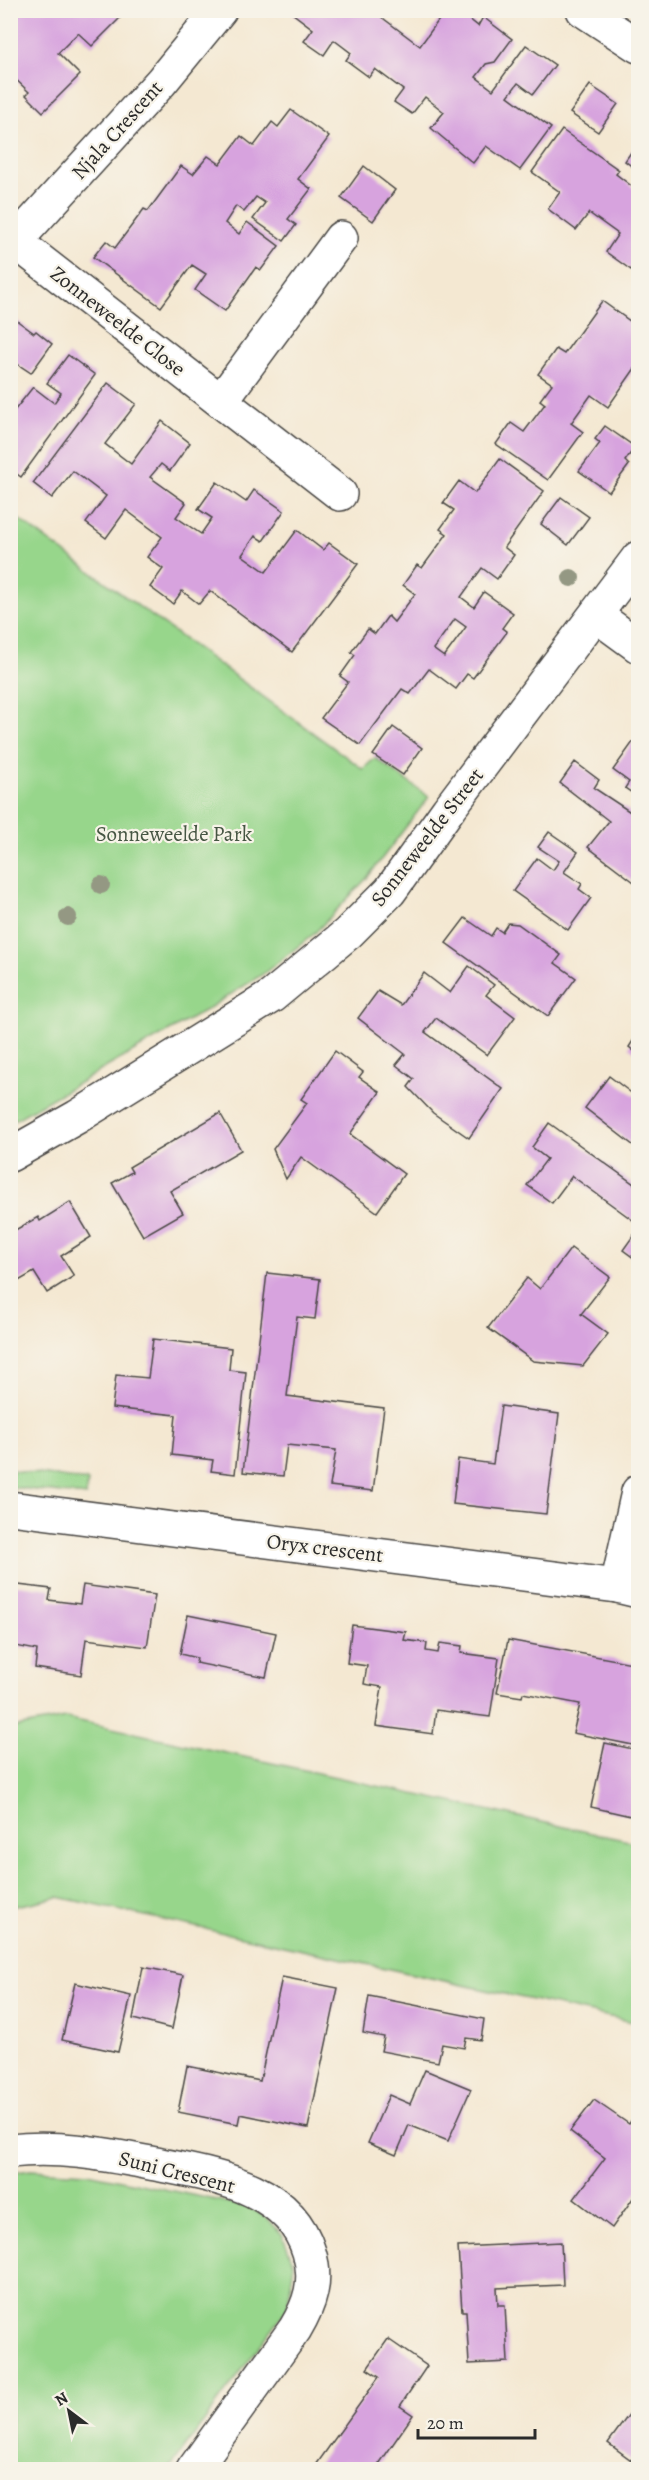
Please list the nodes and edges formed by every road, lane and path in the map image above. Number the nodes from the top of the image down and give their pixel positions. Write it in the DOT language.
graph roads {
  1 [pos="220,10"];
  2 [pos="582,10"];
  3 [pos="639,46"];
  4 [pos="341,238"];
  5 [pos="13,244"];
  6 [pos="221,401"];
  7 [pos="340,494"];
  8 [pos="639,558"];
  9 [pos="597,616"];
  10 [pos="639,646"];
  11 [pos="10,1155"];
  12 [pos="639,1492"];
  13 [pos="10,1508"];
  14 [pos="628,1588"];
  15 [pos="10,2151"];
  16 [pos="193,2469"];
  1 -- 5 [label="street, Njala Crescent"];
  2 -- 3 [label="street"];
  4 -- 6 [label="street"];
  5 -- 6 [label="street, Zonneweelde Close"];
  6 -- 7 [label="street, Zonneweelde Close"];
  8 -- 9 [label="street, Sonneweelde Street"];
  9 -- 10 [label="street"];
  9 -- 11 [label="street, Sonneweelde Street"];
  12 -- 14 [label="street"];
  13 -- 14 [label="street, Oryx crescent"];
  15 -- 16 [label="street, Suni Crescent"];
}
